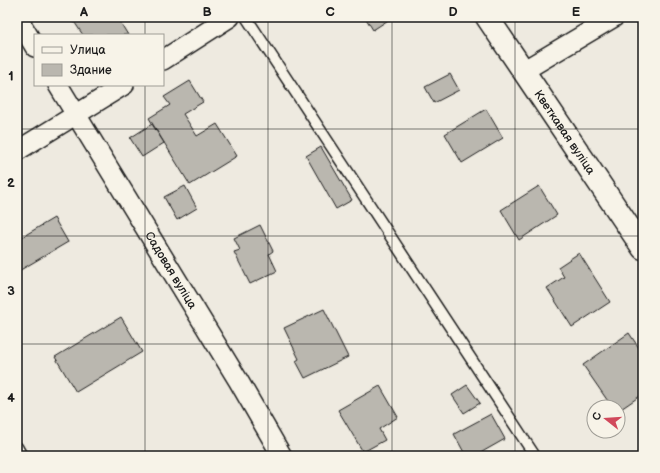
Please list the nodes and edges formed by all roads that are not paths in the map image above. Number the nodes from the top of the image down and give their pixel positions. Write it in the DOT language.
graph roads {
  1 [pos="17,17"];
  2 [pos="230,17"];
  3 [pos="246,17"];
  4 [pos="487,17"];
  5 [pos="614,17"];
  6 [pos="34,44"];
  7 [pos="164,59"];
  8 [pos="523,70"];
  9 [pos="59,86"];
  10 [pos="122,86"];
  11 [pos="76,116"];
  12 [pos="17,152"];
  13 [pos="643,248"];
  14 [pos="17,447"];
  15 [pos="22,456"];
  16 [pos="282,456"];
  17 [pos="536,456"];
  1 -- 6 [label="street"];
  2 -- 7 [label="street"];
  3 -- 17 [label="lane"];
  4 -- 8 [label="street, Кветкавая вуліца"];
  5 -- 8 [label="street"];
  8 -- 13 [label="street, Кветкавая вуліца"];
  9 -- 11 [label="street, Садовая вуліца"];
  10 -- 11 [label="street"];
  11 -- 12 [label="street"];
  11 -- 16 [label="street, Садовая вуліца"];
  14 -- 15 [label="lane"];
}
